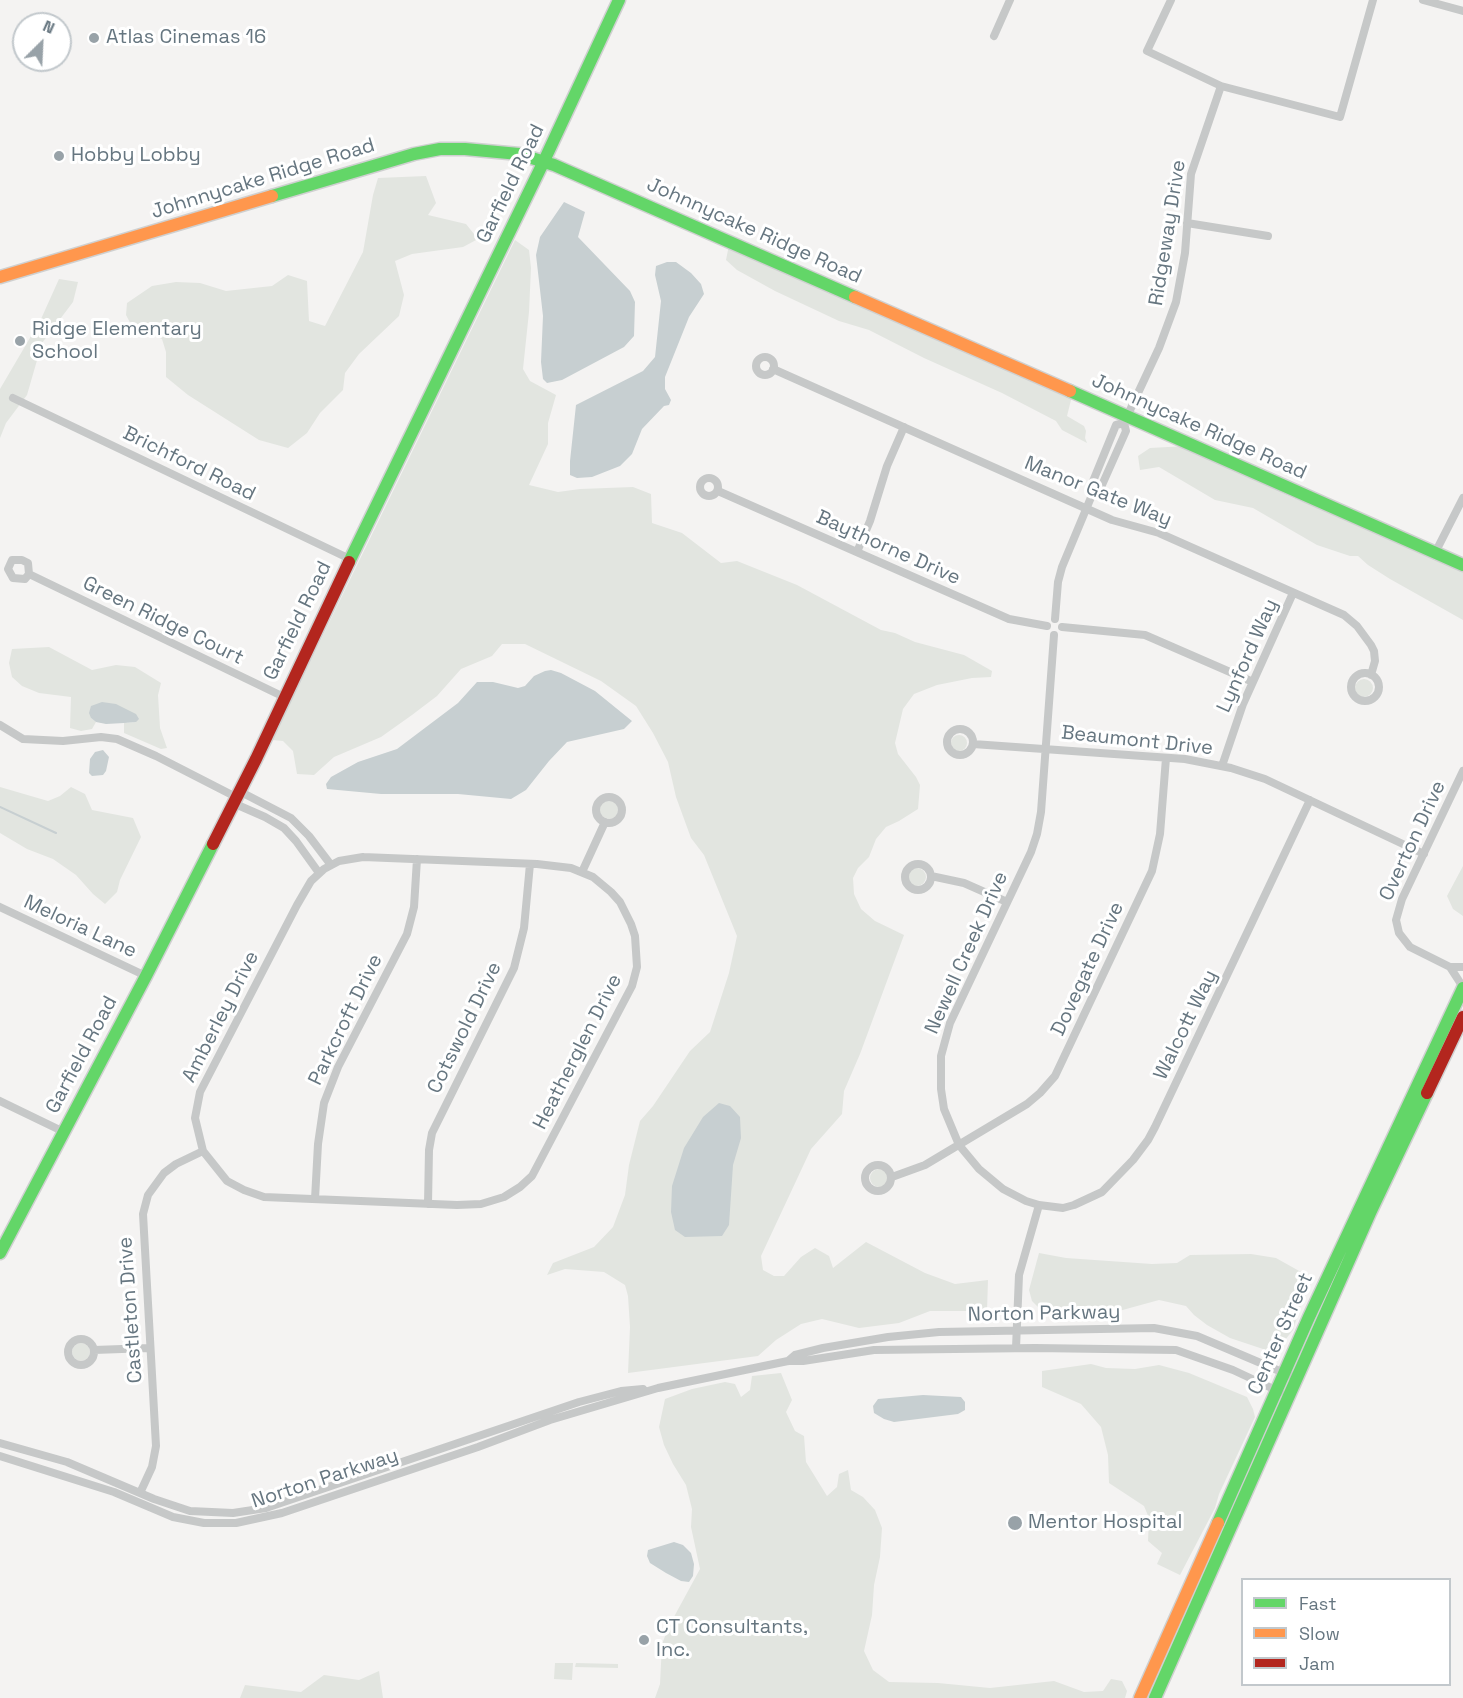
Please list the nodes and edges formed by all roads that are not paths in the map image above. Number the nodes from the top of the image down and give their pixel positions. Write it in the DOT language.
graph roads {
  1 [pos="619,0"];
  2 [pos="1010,0"];
  3 [pos="1172,0"];
  4 [pos="1372,0"];
  5 [pos="1423,0"];
  6 [pos="1463,11"];
  7 [pos="994,36"];
  8 [pos="1221,86"];
  9 [pos="544,161"];
  10 [pos="1187,223"];
  11 [pos="1268,236"];
  12 [pos="0,277"];
  13 [pos="773,369"];
  14 [pos="13,398"];
  15 [pos="1125,419"];
  16 [pos="904,427"];
  17 [pos="718,490"];
  18 [pos="1463,498"];
  19 [pos="1086,508"];
  20 [pos="857,552"];
  21 [pos="1436,553"];
  22 [pos="350,559"];
  23 [pos="1463,565"];
  24 [pos="28,574"];
  25 [pos="1293,593"];
  26 [pos="1055,619"];
  27 [pos="1047,626"];
  28 [pos="1062,627"];
  29 [pos="1054,635"];
  30 [pos="1371,675"];
  31 [pos="1252,682"];
  32 [pos="284,697"];
  33 [pos="0,725"];
  34 [pos="973,744"];
  35 [pos="1046,749"];
  36 [pos="1166,758"];
  37 [pos="1222,766"];
  38 [pos="1463,771"];
  39 [pos="236,797"];
  40 [pos="1310,800"];
  41 [pos="605,822"];
  42 [pos="1424,854"];
  43 [pos="417,859"];
  44 [pos="530,864"];
  45 [pos="325,869"];
  46 [pos="582,872"];
  47 [pos="931,876"];
  48 [pos="1007,902"];
  49 [pos="0,907"];
  50 [pos="1450,967"];
  51 [pos="1463,967"];
  52 [pos="146,976"];
  53 [pos="1463,987"];
  54 [pos="1463,1017"];
  55 [pos="0,1101"];
  56 [pos="64,1132"];
  57 [pos="959,1145"];
  58 [pos="202,1151"];
  59 [pos="892,1177"];
  60 [pos="513,1192"];
  61 [pos="315,1199"];
  62 [pos="428,1204"];
  63 [pos="1039,1205"];
  64 [pos="0,1253"];
  65 [pos="1309,1317"];
  66 [pos="1321,1322"];
  67 [pos="1017,1331"];
  68 [pos="150,1348"];
  69 [pos="1016,1348"];
  70 [pos="94,1350"];
  71 [pos="788,1361"];
  72 [pos="1290,1376"];
  73 [pos="658,1388"];
  74 [pos="1283,1394"];
  75 [pos="0,1443"];
  76 [pos="0,1456"];
  77 [pos="140,1493"];
  78 [pos="1140,1698"];
  79 [pos="1155,1698"];
  1 -- 9 [label="main road, Garfield Road"];
  2 -- 7 [label="street"];
  3 -- 8 [label="street"];
  4 -- 8 [label="street"];
  5 -- 6 [label="street"];
  8 -- 10 [label="street, Ridgeway Drive"];
  9 -- 12 [label="main road, Johnnycake Ridge Road"];
  9 -- 15 [label="main road, Johnnycake Ridge Road"];
  9 -- 22 [label="main road, Garfield Road"];
  10 -- 11 [label="street"];
  10 -- 15 [label="street, Ridgeway Drive"];
  13 -- 16 [label="street, Manor Gate Way"];
  14 -- 22 [label="street, Brichford Road"];
  15 -- 19 [label="street"];
  15 -- 21 [label="main road, Johnnycake Ridge Road"];
  16 -- 19 [label="street, Manor Gate Way"];
  16 -- 20 [label="street"];
  17 -- 20 [label="street, Baythorne Drive"];
  18 -- 21 [label="street"];
  19 -- 25 [label="street, Manor Gate Way"];
  19 -- 26 [label="street"];
  20 -- 27 [label="street, Baythorne Drive"];
  21 -- 23 [label="main road, Johnnycake Ridge Road"];
  22 -- 32 [label="main road, Garfield Road"];
  24 -- 32 [label="street, Green Ridge Court"];
  25 -- 30 [label="street, Manor Gate Way"];
  25 -- 31 [label="street, Lynford Way"];
  26 -- 27 [label="street"];
  26 -- 28 [label="street"];
  27 -- 29 [label="street"];
  28 -- 29 [label="street"];
  28 -- 31 [label="street"];
  29 -- 35 [label="street, Newell Creek Drive"];
  31 -- 37 [label="street, Lynford Way"];
  32 -- 39 [label="main road, Garfield Road"];
  33 -- 39 [label="street"];
  34 -- 35 [label="street, Beaumont Drive"];
  35 -- 36 [label="street, Beaumont Drive"];
  35 -- 48 [label="street, Newell Creek Drive"];
  36 -- 37 [label="street, Beaumont Drive"];
  36 -- 57 [label="street, Dovegate Drive"];
  37 -- 40 [label="street, Beaumont Drive"];
  38 -- 42 [label="street, Overton Drive"];
  39 -- 45 [label="street"];
  39 -- 45 [label="street"];
  39 -- 52 [label="main road, Garfield Road"];
  40 -- 42 [label="street, Beaumont Drive"];
  40 -- 63 [label="street, Walcott Way"];
  41 -- 46 [label="street"];
  42 -- 50 [label="street, Overton Drive"];
  43 -- 44 [label="street, Heatherglen Drive"];
  43 -- 45 [label="street, Heatherglen Drive"];
  43 -- 61 [label="street, Parkcroft Drive"];
  44 -- 46 [label="street, Heatherglen Drive"];
  44 -- 62 [label="street, Cotswold Drive"];
  45 -- 58 [label="street, Amberley Drive"];
  46 -- 60 [label="street, Heatherglen Drive"];
  47 -- 48 [label="street"];
  48 -- 57 [label="street, Newell Creek Drive"];
  49 -- 52 [label="street, Meloria Lane"];
  50 -- 51 [label="street, Overton Drive"];
  50 -- 53 [label="street"];
  52 -- 56 [label="main road, Garfield Road"];
  53 -- 65 [label="main road, Center Street"];
  54 -- 66 [label="main road, Center Street"];
  55 -- 56 [label="street"];
  56 -- 64 [label="main road, Garfield Road"];
  57 -- 59 [label="street, Dovegate Drive"];
  57 -- 63 [label="street, Newell Creek Drive"];
  58 -- 61 [label="street, Amberley Drive"];
  58 -- 68 [label="street, Castleton Drive"];
  60 -- 62 [label="street, Amberley Drive"];
  61 -- 62 [label="street, Amberley Drive"];
  63 -- 67 [label="street"];
  65 -- 66 [label="main road"];
  65 -- 72 [label="main road, Center Street"];
  66 -- 72 [label="main road, Center Street"];
  67 -- 69 [label="street"];
  67 -- 71 [label="street, Norton Parkway"];
  67 -- 72 [label="street, Norton Parkway"];
  68 -- 70 [label="street"];
  68 -- 77 [label="street, Castleton Drive"];
  69 -- 71 [label="street, Norton Parkway"];
  69 -- 74 [label="street, Norton Parkway"];
  71 -- 73 [label="street, Norton Parkway"];
  72 -- 74 [label="main road, Center Street"];
  73 -- 76 [label="street, Norton Parkway"];
  73 -- 77 [label="street, Norton Parkway"];
  74 -- 78 [label="main road, Center Street"];
  74 -- 79 [label="main road, Center Street"];
  75 -- 77 [label="street, Norton Parkway"];
}
